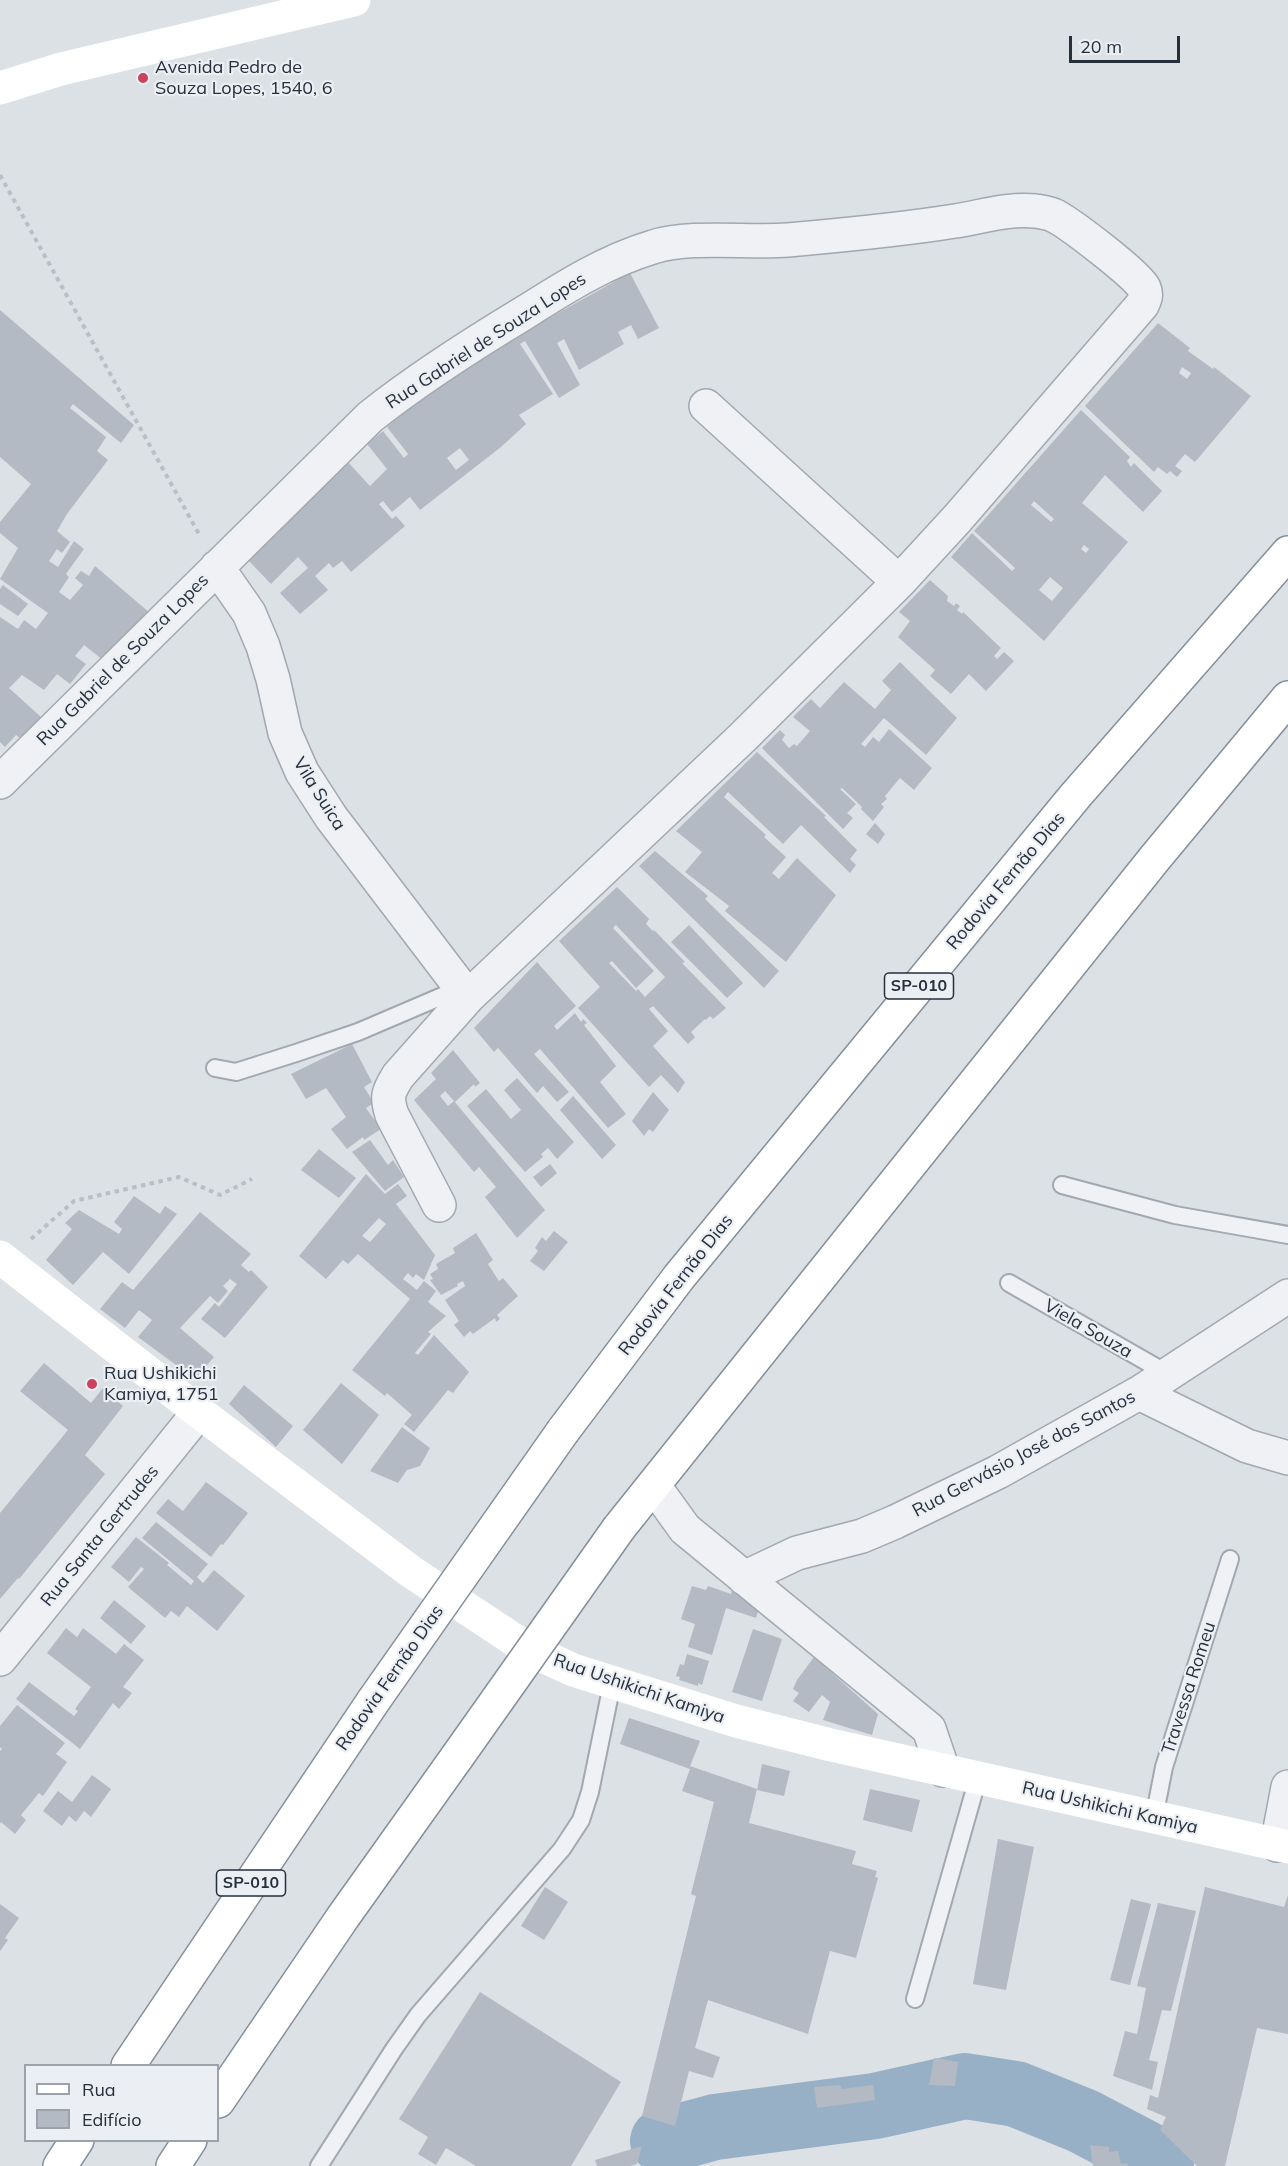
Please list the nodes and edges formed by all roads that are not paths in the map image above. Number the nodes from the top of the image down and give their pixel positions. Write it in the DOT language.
graph roads {
  1 [pos="354,0"];
  2 [pos="0,88"];
  3 [pos="706,406"];
  4 [pos="1288,553"];
  5 [pos="217,567"];
  6 [pos="900,582"];
  7 [pos="1288,698"];
  8 [pos="0,782"];
  9 [pos="465,993"];
  10 [pos="215,1068"];
  11 [pos="1062,1185"];
  12 [pos="439,1205"];
  13 [pos="1288,1235"];
  14 [pos="4,1260"];
  15 [pos="1009,1283"];
  16 [pos="1281,1309"];
  17 [pos="1168,1374"];
  18 [pos="1139,1393"];
  19 [pos="199,1412"];
  20 [pos="1288,1458"];
  21 [pos="654,1486"];
  22 [pos="1230,1559"];
  23 [pos="744,1578"];
  24 [pos="0,1659"];
  25 [pos="612,1683"];
  26 [pos="943,1770"];
  27 [pos="978,1778"];
  28 [pos="1288,1787"];
  29 [pos="1154,1818"];
  30 [pos="1283,1846"];
  31 [pos="915,2000"];
  32 [pos="129,2064"];
  33 [pos="219,2100"];
  34 [pos="76,2142"];
  35 [pos="189,2142"];
  36 [pos="60,2166"];
  37 [pos="173,2166"];
  38 [pos="319,2166"];
  1 -- 2 [label="main road"];
  3 -- 6 [label="street"];
  4 -- 32 [label="main road, Rodovia Fernão Dias / SP-010, bridge"];
  5 -- 6 [label="street, Rua Gabriel de Souza Lopes"];
  5 -- 8 [label="street, Rua Gabriel de Souza Lopes"];
  5 -- 9 [label="street, Vila Suica"];
  6 -- 9 [label="street"];
  7 -- 21 [label="main road"];
  9 -- 10 [label="lane"];
  9 -- 12 [label="street"];
  11 -- 13 [label="lane"];
  14 -- 19 [label="main road, Rua Ushikichi Kamiya"];
  15 -- 17 [label="lane, Viela Souza"];
  16 -- 17 [label="street, Rua Gervásio José dos Santos"];
  17 -- 18 [label="street, Rua Gervásio José dos Santos"];
  18 -- 20 [label="street"];
  18 -- 23 [label="street, Rua Gervásio José dos Santos"];
  19 -- 24 [label="street, Rua Santa Gertrudes"];
  19 -- 25 [label="main road, Rua Ushikichi Kamiya"];
  21 -- 23 [label="street"];
  21 -- 33 [label="main road, bridge"];
  22 -- 29 [label="lane, Travessa Romeu"];
  23 -- 26 [label="street"];
  25 -- 26 [label="main road, Rua Ushikichi Kamiya"];
  25 -- 38 [label="lane"];
  26 -- 27 [label="main road, Rua Ushikichi Kamiya"];
  27 -- 29 [label="main road, Rua Ushikichi Kamiya"];
  27 -- 31 [label="lane"];
  28 -- 30 [label="street"];
  29 -- 30 [label="main road, Rua Ushikichi Kamiya"];
  34 -- 36 [label="main road"];
  35 -- 37 [label="main road"];
}
